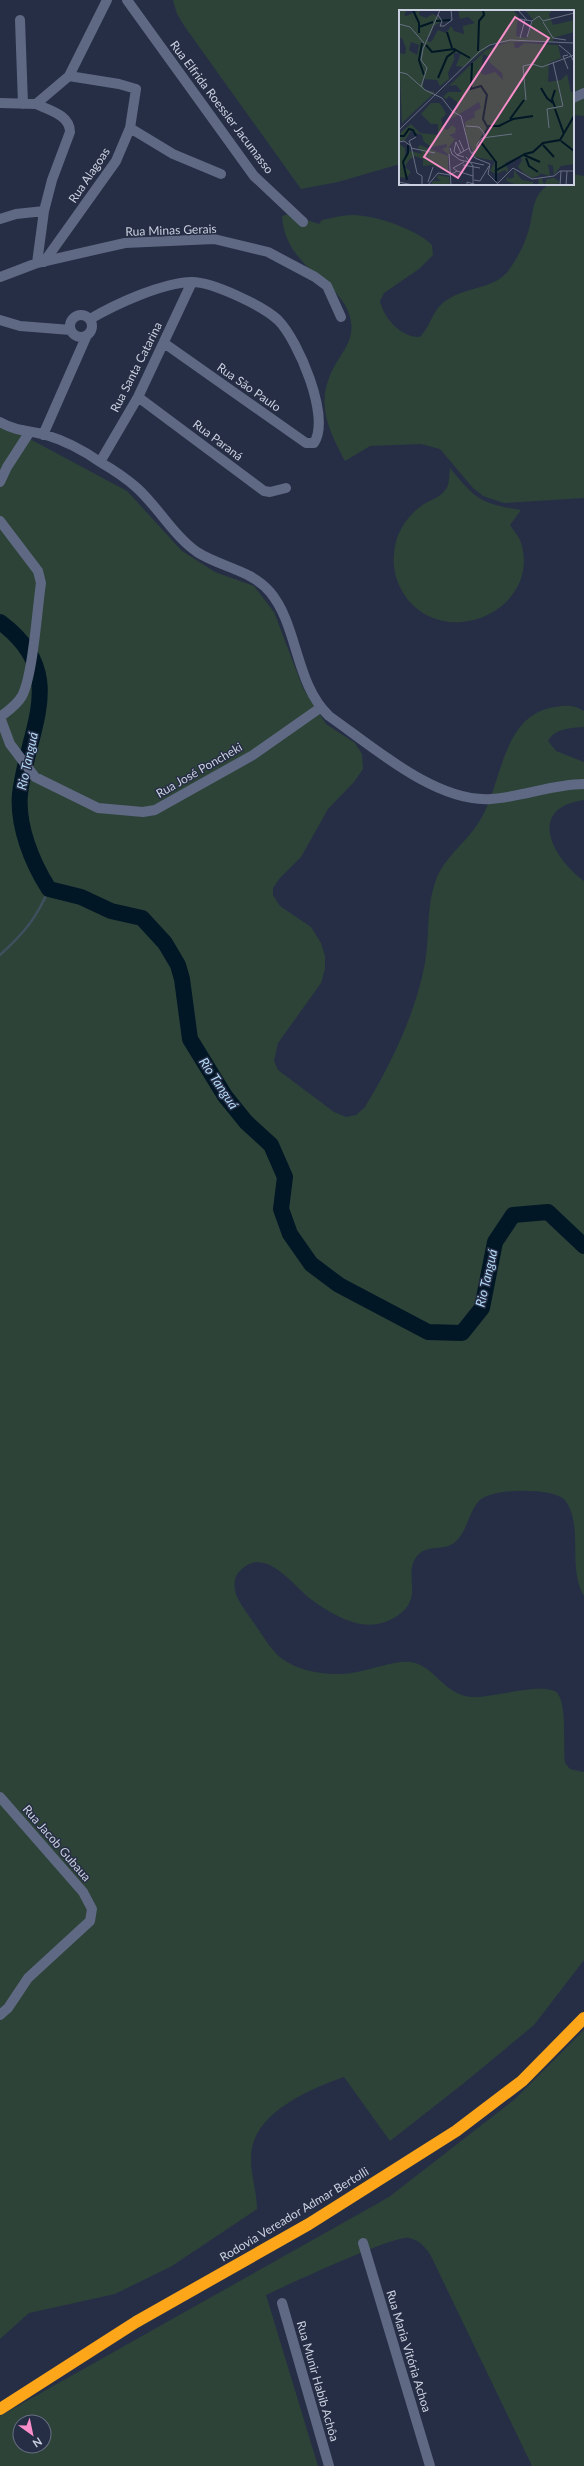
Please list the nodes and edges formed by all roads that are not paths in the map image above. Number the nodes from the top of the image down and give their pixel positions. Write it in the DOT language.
graph roads {
  1 [pos="107,0"];
  2 [pos="128,0"];
  3 [pos="20,20"];
  4 [pos="69,76"];
  5 [pos="584,93"];
  6 [pos="574,98"];
  7 [pos="0,103"];
  8 [pos="23,104"];
  9 [pos="36,104"];
  10 [pos="130,128"];
  11 [pos="221,174"];
  12 [pos="44,211"];
  13 [pos="0,219"];
  14 [pos="303,222"];
  15 [pos="40,262"];
  16 [pos="0,277"];
  17 [pos="192,282"];
  18 [pos="341,317"];
  19 [pos="90,319"];
  20 [pos="0,320"];
  21 [pos="71,330"];
  22 [pos="87,336"];
  23 [pos="164,343"];
  24 [pos="138,397"];
  25 [pos="0,422"];
  26 [pos="29,433"];
  27 [pos="43,435"];
  28 [pos="100,462"];
  29 [pos="0,482"];
  30 [pos="286,488"];
  31 [pos="0,521"];
  32 [pos="320,708"];
  33 [pos="0,717"];
  34 [pos="584,784"];
  35 [pos="0,1797"];
  36 [pos="0,2015"];
  37 [pos="584,2018"];
  38 [pos="363,2243"];
  39 [pos="282,2303"];
  40 [pos="0,2409"];
  41 [pos="328,2466"];
  42 [pos="430,2466"];
  1 -- 4 [label="street"];
  2 -- 14 [label="street, Rua Elfrida Roessler Jacumasso"];
  3 -- 8 [label="street"];
  4 -- 9 [label="street"];
  4 -- 10 [label="street, Rua Alagoas"];
  5 -- 6 [label="street"];
  7 -- 8 [label="street"];
  8 -- 9 [label="street"];
  9 -- 12 [label="street"];
  10 -- 11 [label="street"];
  10 -- 15 [label="street, Rua Alagoas"];
  12 -- 13 [label="street"];
  12 -- 15 [label="street"];
  15 -- 16 [label="street, Rua Minas Gerais"];
  15 -- 18 [label="street, Rua Minas Gerais"];
  17 -- 19 [label="street"];
  17 -- 23 [label="street, Rua Santa Catarina"];
  17 -- 23 [label="street, Rua São Paulo"];
  19 -- 21 [label="street"];
  19 -- 22 [label="street"];
  20 -- 21 [label="street"];
  21 -- 22 [label="street"];
  22 -- 27 [label="street"];
  23 -- 24 [label="street, Rua Santa Catarina"];
  24 -- 28 [label="street, Rua Santa Catarina"];
  24 -- 30 [label="street, Rua Paraná"];
  25 -- 26 [label="street"];
  26 -- 27 [label="street"];
  26 -- 29 [label="street"];
  27 -- 28 [label="street"];
  28 -- 32 [label="street"];
  31 -- 33 [label="street"];
  32 -- 33 [label="street, Rua José Poncheki"];
  32 -- 34 [label="street"];
  35 -- 36 [label="street, Rua Jacob Gubaua"];
  37 -- 40 [label="highway, Rodovia Vereador Admar Bertolli"];
  38 -- 42 [label="street, Rua Maria Vitória Achoa"];
  39 -- 41 [label="street, Rua Munir Habib Achôa"];
}
